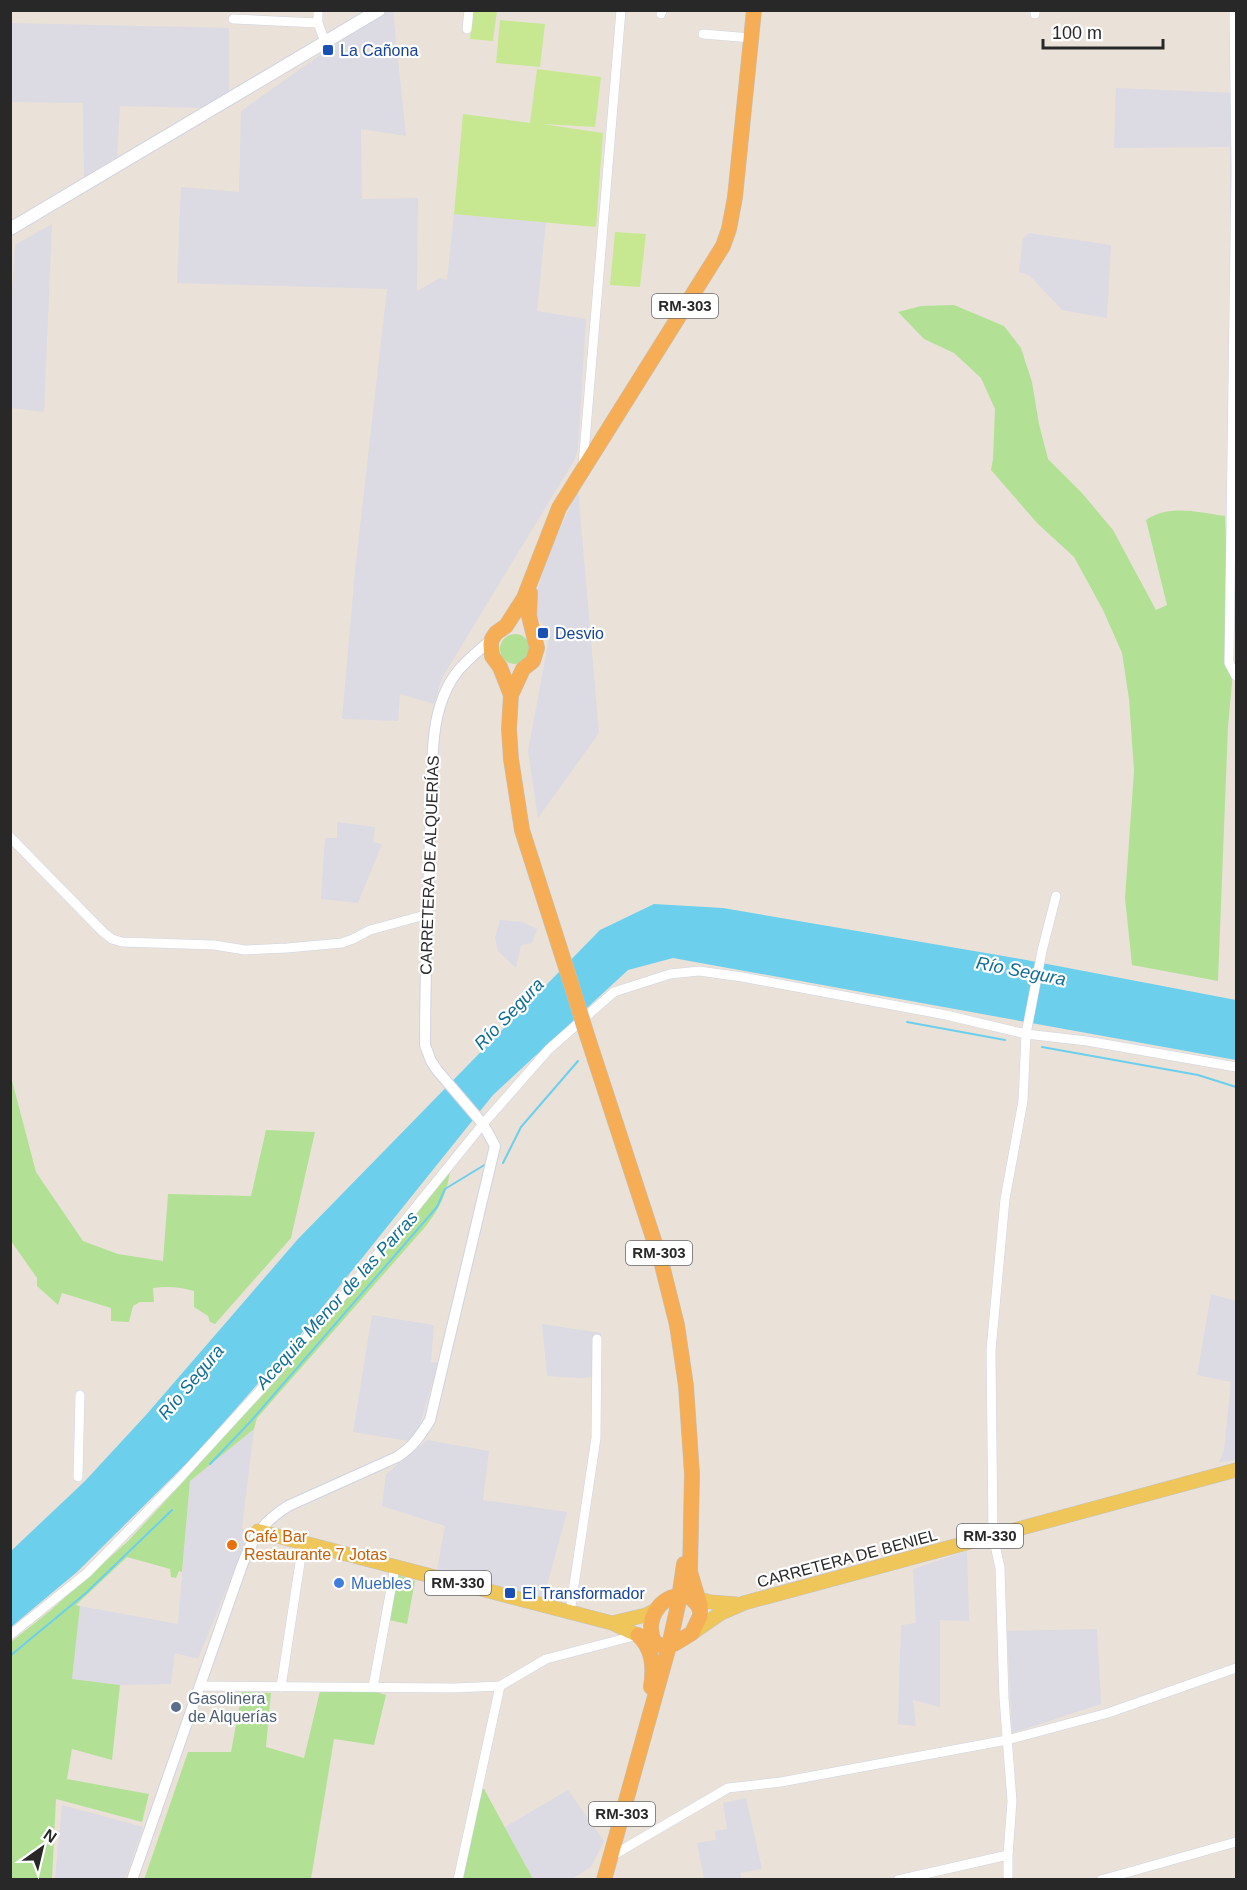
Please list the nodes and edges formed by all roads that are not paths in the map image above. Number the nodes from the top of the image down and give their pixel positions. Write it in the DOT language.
graph roads {
  1 [pos="318,10"];
  2 [pos="379,10"];
  3 [pos="468,10"];
  4 [pos="621,10"];
  5 [pos="754,10"];
  6 [pos="1234,10"];
  7 [pos="233,19"];
  8 [pos="318,23"];
  9 [pos="467,29"];
  10 [pos="703,34"];
  11 [pos="751,38"];
  12 [pos="325,42"];
  13 [pos="10,229"];
  14 [pos="583,470"];
  15 [pos="533,575"];
  16 [pos="506,626"];
  17 [pos="532,634"];
  18 [pos="492,639"];
  19 [pos="470,656"];
  20 [pos="497,664"];
  21 [pos="523,669"];
  22 [pos="1236,676"];
  23 [pos="511,695"];
  24 [pos="10,837"];
  25 [pos="1056,896"];
  26 [pos="429,914"];
  27 [pos="1026,1034"];
  28 [pos="1236,1066"];
  29 [pos="483,1124"];
  30 [pos="597,1339"];
  31 [pos="80,1395"];
  32 [pos="1236,1470"];
  33 [pos="78,1477"];
  34 [pos="691,1486"];
  35 [pos="258,1531"];
  36 [pos="993,1536"];
  37 [pos="303,1543"];
  38 [pos="395,1567"];
  39 [pos="696,1599"];
  40 [pos="744,1603"];
  41 [pos="658,1609"];
  42 [pos="570,1612"];
  43 [pos="612,1623"];
  44 [pos="692,1633"];
  45 [pos="10,1635"];
  46 [pos="652,1640"];
  47 [pos="1236,1668"];
  48 [pos="200,1686"];
  49 [pos="500,1686"];
  50 [pos="281,1687"];
  51 [pos="373,1687"];
  52 [pos="1007,1740"];
  53 [pos="641,1749"];
  54 [pos="1236,1842"];
  55 [pos="1008,1855"];
  56 [pos="610,1857"];
  57 [pos="132,1880"];
  58 [pos="458,1880"];
  59 [pos="604,1880"];
  60 [pos="898,1880"];
  61 [pos="1008,1880"];
  62 [pos="1101,1880"];
  1 -- 8 [label="street"];
  2 -- 12 [label="main road"];
  3 -- 9 [label="street"];
  4 -- 14 [label="street"];
  5 -- 11 [label="highway, RM-303"];
  6 -- 22 [label="street"];
  7 -- 8 [label="street"];
  8 -- 12 [label="street"];
  10 -- 11 [label="street"];
  11 -- 14 [label="highway, RM-303"];
  12 -- 13 [label="main road"];
  14 -- 15 [label="highway, RM-303"];
  15 -- 16 [label="highway, RM-303"];
  15 -- 17 [label="highway, RM-303"];
  16 -- 17 [label="highway"];
  16 -- 18 [label="highway, RM-303"];
  17 -- 21 [label="highway, RM-303"];
  18 -- 19 [label="street, CARRETERA DE ALQUERÍAS"];
  18 -- 20 [label="highway, RM-303"];
  19 -- 20 [label="street"];
  19 -- 26 [label="street, CARRETERA DE ALQUERÍAS"];
  20 -- 21 [label="highway"];
  20 -- 23 [label="highway, RM-303"];
  21 -- 23 [label="highway, RM-303"];
  23 -- 34 [label="highway, RM-303, bridge"];
  24 -- 26 [label="street"];
  25 -- 27 [label="street"];
  26 -- 29 [label="street, CARRETERA DE ALQUERÍAS"];
  27 -- 28 [label="street"];
  27 -- 29 [label="street"];
  27 -- 36 [label="street"];
  29 -- 35 [label="street, CARRETERA DE ALQUERÍAS"];
  29 -- 45 [label="street"];
  30 -- 42 [label="street"];
  31 -- 33 [label="street"];
  32 -- 36 [label="main road, CARRETERA DE BENIEL / RM-330"];
  34 -- 39 [label="highway"];
  34 -- 41 [label="highway"];
  35 -- 37 [label="main road, RM-330"];
  35 -- 48 [label="street"];
  36 -- 40 [label="main road, CARRETERA DE BENIEL / RM-330"];
  36 -- 52 [label="street"];
  37 -- 38 [label="main road, RM-330"];
  37 -- 50 [label="street"];
  38 -- 42 [label="main road, RM-330"];
  38 -- 51 [label="street"];
  39 -- 40 [label="main road"];
  39 -- 41 [label="highway"];
  39 -- 44 [label="highway"];
  39 -- 46 [label="highway"];
  40 -- 44 [label="main road"];
  41 -- 43 [label="main road"];
  41 -- 46 [label="highway"];
  42 -- 43 [label="main road, RM-330"];
  43 -- 46 [label="main road"];
  44 -- 46 [label="highway"];
  44 -- 53 [label="highway"];
  46 -- 49 [label="street"];
  46 -- 53 [label="highway"];
  47 -- 52 [label="street"];
  48 -- 50 [label="street"];
  48 -- 57 [label="street"];
  49 -- 51 [label="street"];
  49 -- 58 [label="street"];
  50 -- 51 [label="street"];
  52 -- 55 [label="street"];
  52 -- 56 [label="street"];
  53 -- 56 [label="highway, RM-303"];
  54 -- 62 [label="street"];
  55 -- 60 [label="street"];
  55 -- 61 [label="street"];
  56 -- 59 [label="highway, RM-303"];
}
